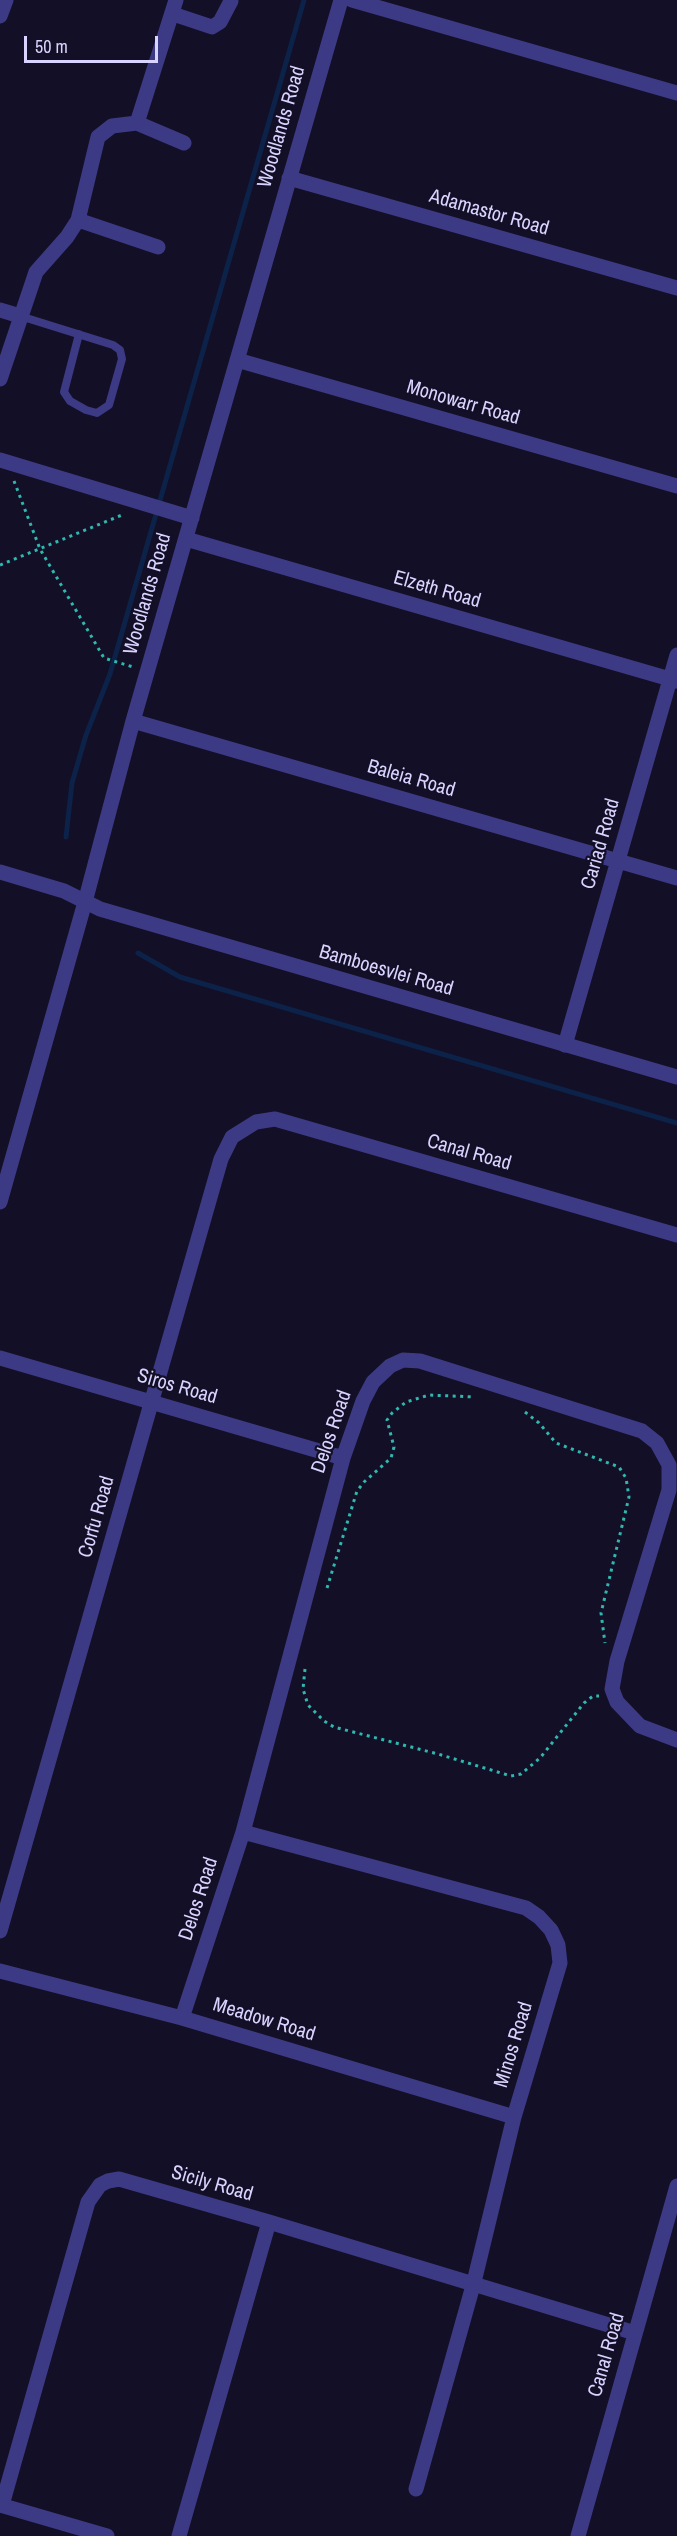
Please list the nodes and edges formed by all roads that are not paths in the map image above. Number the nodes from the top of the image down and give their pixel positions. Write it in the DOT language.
graph roads {
  1 [pos="6,0"];
  2 [pos="341,0"];
  3 [pos="352,0"];
  4 [pos="231,1"];
  5 [pos="175,7"];
  6 [pos="0,16"];
  7 [pos="677,93"];
  8 [pos="137,123"];
  9 [pos="184,142"];
  10 [pos="289,178"];
  11 [pos="78,220"];
  12 [pos="158,247"];
  13 [pos="677,288"];
  14 [pos="0,310"];
  15 [pos="20,316"];
  16 [pos="79,334"];
  17 [pos="237,360"];
  18 [pos="0,379"];
  19 [pos="3,461"];
  20 [pos="677,486"];
  21 [pos="192,518"];
  22 [pos="186,539"];
  23 [pos="677,655"];
  24 [pos="674,680"];
  25 [pos="133,721"];
  26 [pos="619,861"];
  27 [pos="0,872"];
  28 [pos="677,878"];
  29 [pos="85,902"];
  30 [pos="565,1045"];
  31 [pos="677,1077"];
  32 [pos="249,1125"];
  33 [pos="0,1202"];
  34 [pos="677,1235"];
  35 [pos="0,1358"];
  36 [pos="152,1401"];
  37 [pos="343,1458"];
  38 [pos="677,1740"];
  39 [pos="243,1832"];
  40 [pos="0,1931"];
  41 [pos="0,1971"];
  42 [pos="182,2018"];
  43 [pos="514,2117"];
  44 [pos="677,2186"];
  45 [pos="269,2222"];
  46 [pos="474,2282"];
  47 [pos="635,2333"];
  48 [pos="416,2489"];
  49 [pos="1,2505"];
  50 [pos="107,2536"];
  51 [pos="179,2536"];
  52 [pos="578,2536"];
  1 -- 6 [label="street"];
  2 -- 10 [label="street, Woodlands Road"];
  3 -- 7 [label="street"];
  4 -- 5 [label="street"];
  5 -- 8 [label="street"];
  8 -- 9 [label="street"];
  8 -- 11 [label="street"];
  10 -- 13 [label="street, Adamastor Road"];
  10 -- 17 [label="street, Woodlands Road"];
  11 -- 12 [label="street"];
  11 -- 15 [label="street"];
  14 -- 15 [label="street"];
  15 -- 16 [label="lane"];
  15 -- 18 [label="street"];
  16 -- 16 [label="lane"];
  17 -- 20 [label="street, Monowarr Road"];
  17 -- 21 [label="street, Woodlands Road"];
  19 -- 21 [label="street"];
  21 -- 22 [label="street, Woodlands Road"];
  22 -- 24 [label="street, Elzeth Road"];
  22 -- 25 [label="street, Woodlands Road"];
  23 -- 24 [label="street, Cariad Road"];
  24 -- 26 [label="street, Cariad Road"];
  25 -- 26 [label="street, Baleia Road"];
  25 -- 29 [label="street, Woodlands Road"];
  26 -- 28 [label="street, Baleia Road"];
  26 -- 30 [label="street, Cariad Road"];
  27 -- 29 [label="street, Bamboesvlei Road"];
  29 -- 30 [label="street, Bamboesvlei Road"];
  29 -- 33 [label="street, Woodlands Road"];
  30 -- 31 [label="street, Bamboesvlei Road"];
  32 -- 34 [label="street, Canal Road"];
  32 -- 36 [label="street, Corfu Road"];
  35 -- 36 [label="street, Siros Road"];
  36 -- 37 [label="street, Siros Road"];
  36 -- 40 [label="street, Corfu Road"];
  37 -- 38 [label="street, Delos Road"];
  37 -- 39 [label="street, Delos Road"];
  39 -- 42 [label="street, Delos Road"];
  39 -- 43 [label="street, Minos Road"];
  41 -- 42 [label="street, Meadow Road"];
  42 -- 43 [label="street, Meadow Road"];
  43 -- 46 [label="street, Minos Road"];
  44 -- 47 [label="street, Canal Road"];
  45 -- 46 [label="street, Sicily Road"];
  45 -- 49 [label="street, Sicily Road"];
  45 -- 51 [label="street"];
  46 -- 47 [label="street, Sicily Road"];
  46 -- 48 [label="street, Minos Road"];
  47 -- 52 [label="street, Canal Road"];
  49 -- 50 [label="street"];
}
